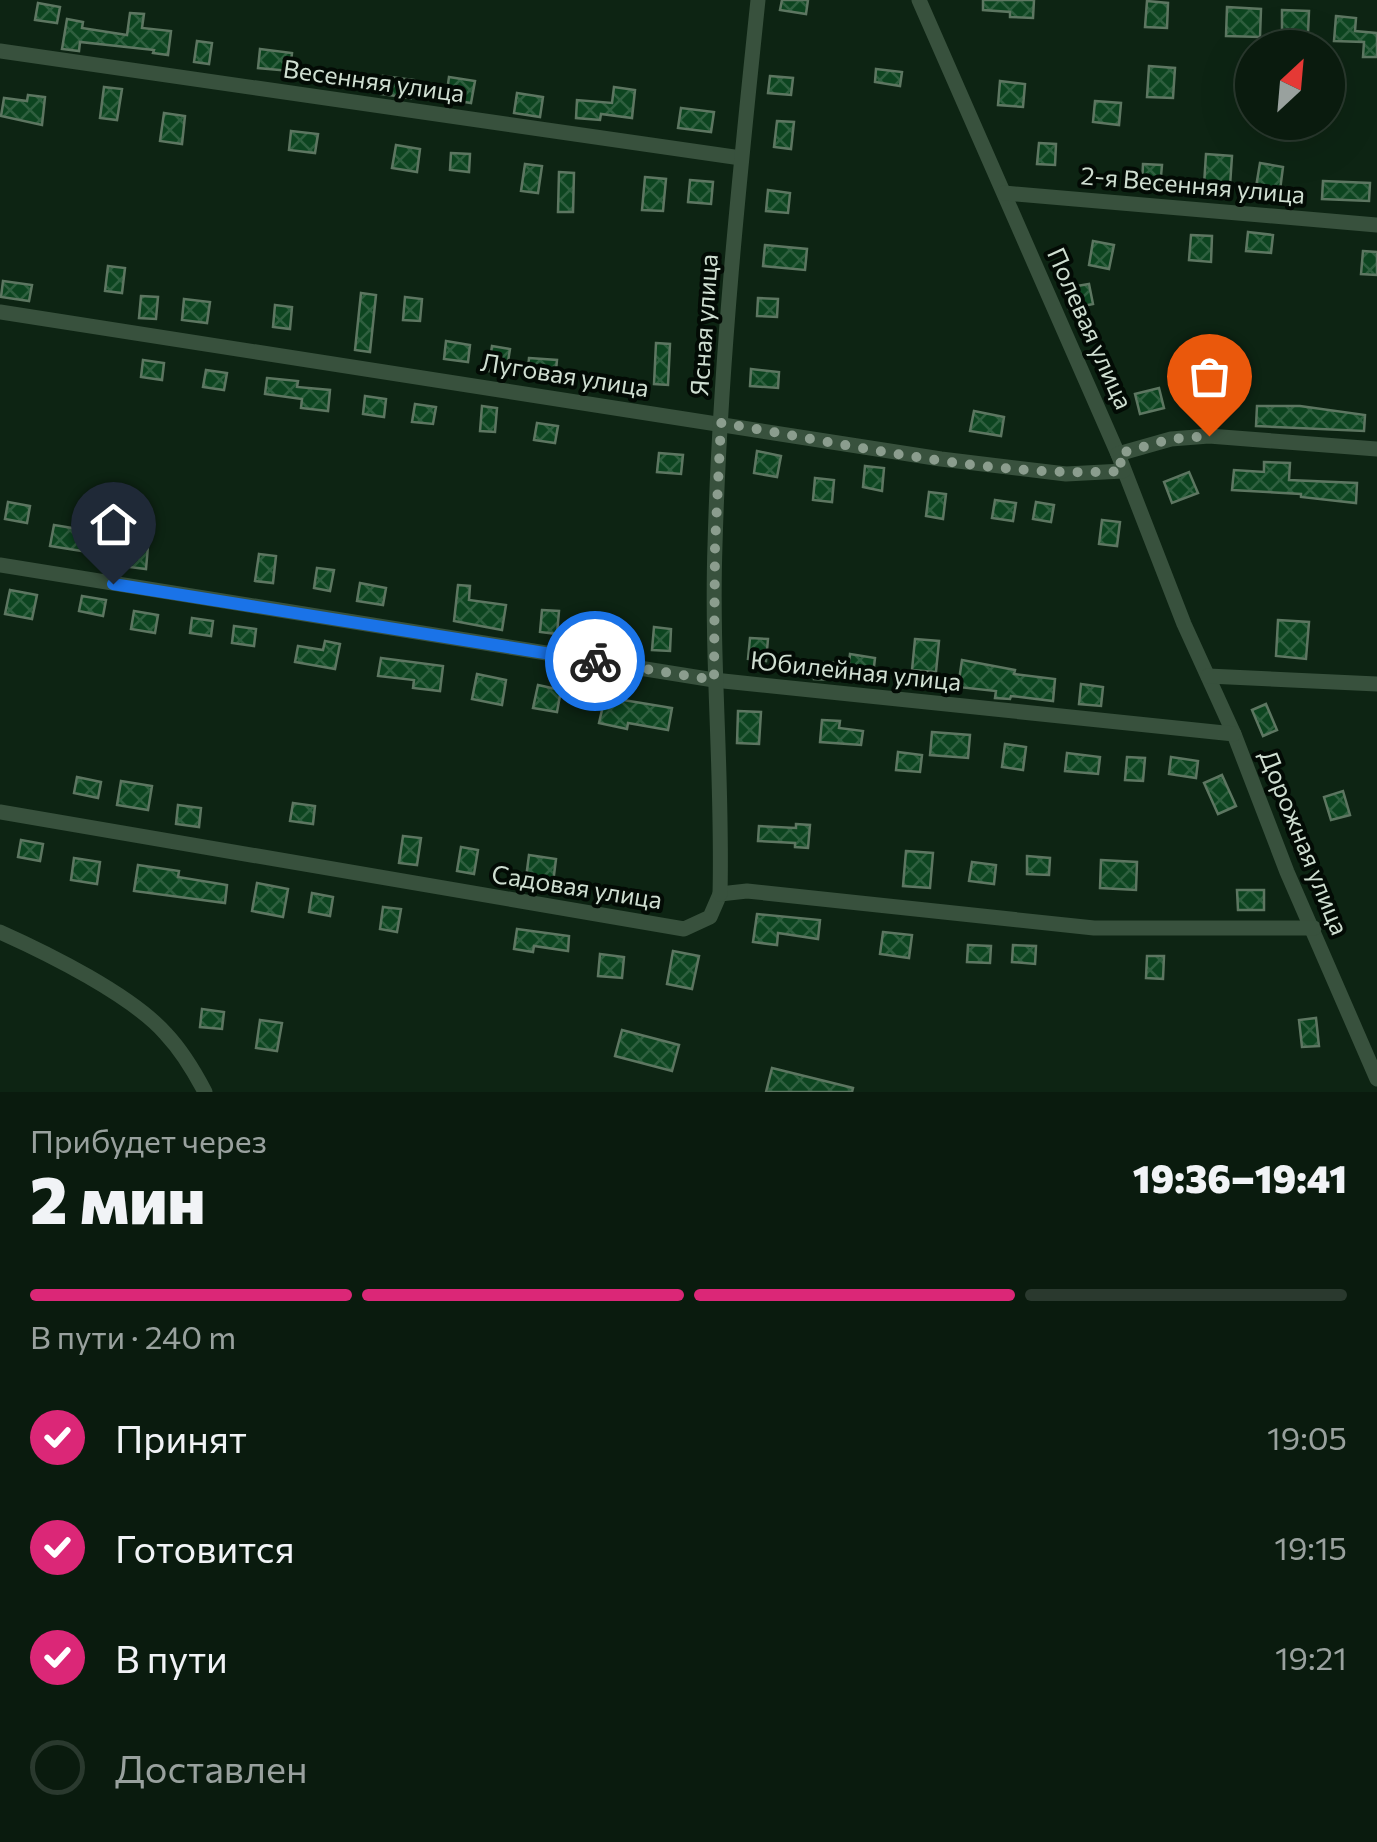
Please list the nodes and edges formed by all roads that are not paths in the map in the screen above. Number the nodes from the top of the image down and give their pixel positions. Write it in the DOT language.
graph roads {
  1 [pos="758,0"];
  2 [pos="919,0"];
  3 [pos="0,51"];
  4 [pos="741,158"];
  5 [pos="1004,193"];
  6 [pos="1377,225"];
  7 [pos="0,312"];
  8 [pos="721,423"];
  9 [pos="1377,449"];
  10 [pos="1118,454"];
  11 [pos="1123,471"];
  12 [pos="0,566"];
  13 [pos="1208,676"];
  14 [pos="714,680"];
  15 [pos="1377,684"];
  16 [pos="1234,734"];
  17 [pos="0,812"];
  18 [pos="720,894"];
  19 [pos="1314,928"];
  20 [pos="0,932"];
  21 [pos="1377,1079"];
  22 [pos="204,1092"];
  1 -- 4 [label="street, Ясная улица"];
  2 -- 5 [label="street, Полевая улица"];
  3 -- 4 [label="street, Весенняя улица"];
  4 -- 8 [label="street, Ясная улица"];
  5 -- 6 [label="street, 2-я Весенняя улица"];
  5 -- 10 [label="street, Полевая улица"];
  7 -- 8 [label="street, Луговая улица"];
  8 -- 11 [label="street, Луговая улица"];
  8 -- 14 [label="street, Ясная улица"];
  9 -- 10 [label="street"];
  10 -- 11 [label="street, Полевая улица"];
  11 -- 13 [label="street, Полевая улица"];
  12 -- 14 [label="street, Юбилейная улица"];
  13 -- 15 [label="street"];
  13 -- 16 [label="street, Полевая улица"];
  14 -- 16 [label="street, Юбилейная улица"];
  14 -- 18 [label="street, Ясная улица"];
  16 -- 19 [label="street, Дорожная улица"];
  17 -- 18 [label="street, Садовая улица"];
  18 -- 19 [label="street"];
  19 -- 21 [label="street, Дорожная улица"];
  20 -- 22 [label="street"];
}
